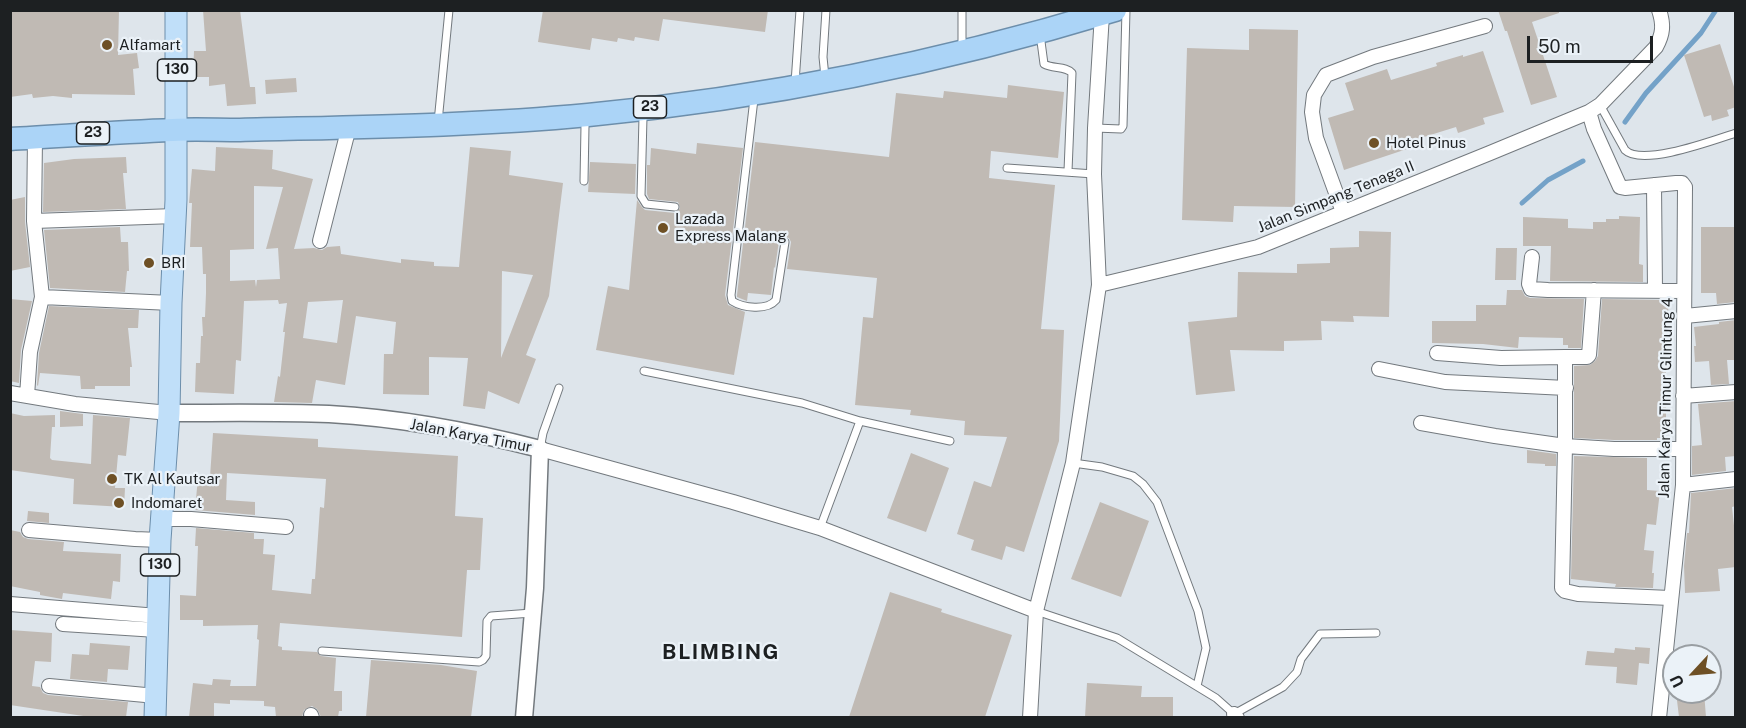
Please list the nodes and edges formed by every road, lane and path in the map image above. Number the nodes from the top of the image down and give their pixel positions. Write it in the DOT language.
graph roads {
  1 [pos="177,10"];
  2 [pos="449,10"];
  3 [pos="800,10"];
  4 [pos="826,10"];
  5 [pos="962,10"];
  6 [pos="1126,10"];
  7 [pos="1659,10"];
  8 [pos="1109,12"];
  9 [pos="1485,26"];
  10 [pos="1040,32"];
  11 [pos="962,52"];
  12 [pos="825,81"];
  13 [pos="795,86"];
  14 [pos="755,93"];
  15 [pos="647,108"];
  16 [pos="1594,109"];
  17 [pos="587,115"];
  18 [pos="438,124"];
  19 [pos="349,127"];
  20 [pos="1095,128"];
  21 [pos="176,130"];
  22 [pos="1736,133"];
  23 [pos="17,136"];
  24 [pos="1007,168"];
  25 [pos="1068,171"];
  26 [pos="1094,174"];
  27 [pos="584,181"];
  28 [pos="1654,185"];
  29 [pos="675,207"];
  30 [pos="1343,212"];
  31 [pos="175,216"];
  32 [pos="34,221"];
  33 [pos="320,242"];
  34 [pos="785,242"];
  35 [pos="1532,257"];
  36 [pos="1099,285"];
  37 [pos="1594,290"];
  38 [pos="1655,290"];
  39 [pos="1684,291"];
  40 [pos="42,297"];
  41 [pos="171,303"];
  42 [pos="1736,311"];
  43 [pos="1685,316"];
  44 [pos="1437,353"];
  45 [pos="1565,357"];
  46 [pos="1379,369"];
  47 [pos="644,371"];
  48 [pos="559,388"];
  49 [pos="1566,388"];
  50 [pos="1736,392"];
  51 [pos="10,393"];
  52 [pos="27,396"];
  53 [pos="1683,396"];
  54 [pos="169,413"];
  55 [pos="860,421"];
  56 [pos="1421,423"];
  57 [pos="950,441"];
  58 [pos="1565,446"];
  59 [pos="540,449"];
  60 [pos="1683,449"];
  61 [pos="1073,463"];
  62 [pos="1736,479"];
  63 [pos="1683,485"];
  64 [pos="286,527"];
  65 [pos="820,528"];
  66 [pos="161,529"];
  67 [pos="29,530"];
  68 [pos="1670,598"];
  69 [pos="10,604"];
  70 [pos="1036,611"];
  71 [pos="533,613"];
  72 [pos="158,623"];
  73 [pos="63,624"];
  74 [pos="1376,633"];
  75 [pos="322,651"];
  76 [pos="49,686"];
  77 [pos="1197,686"];
  78 [pos="156,696"];
  79 [pos="1235,716"];
  80 [pos="155,717"];
  81 [pos="524,717"];
  82 [pos="1030,717"];
  83 [pos="1659,717"];
  1 -- 21 [label="main road, 130"];
  2 -- 18 [label="lane"];
  3 -- 13 [label="lane"];
  4 -- 12 [label="lane"];
  5 -- 11 [label="lane"];
  6 -- 20 [label="lane"];
  7 -- 16 [label="street, Jalan Simpang Tenaga II"];
  8 -- 10 [label="highway, 23"];
  8 -- 20 [label="street"];
  9 -- 30 [label="street"];
  10 -- 11 [label="highway, 23"];
  10 -- 25 [label="lane"];
  11 -- 12 [label="highway, 23"];
  12 -- 13 [label="highway, 23"];
  13 -- 14 [label="highway, 23"];
  14 -- 15 [label="highway, 23"];
  14 -- 34 [label="lane"];
  15 -- 17 [label="highway, 23"];
  15 -- 29 [label="lane"];
  16 -- 22 [label="lane"];
  16 -- 28 [label="street"];
  16 -- 30 [label="street, Jalan Simpang Tenaga II"];
  17 -- 18 [label="highway, 23"];
  17 -- 27 [label="lane"];
  18 -- 19 [label="highway, 23"];
  19 -- 21 [label="highway, 23"];
  19 -- 33 [label="street"];
  20 -- 26 [label="street"];
  21 -- 23 [label="highway, 23"];
  21 -- 31 [label="main road, 130"];
  23 -- 32 [label="street"];
  24 -- 25 [label="lane"];
  25 -- 26 [label="lane"];
  26 -- 36 [label="street"];
  28 -- 38 [label="street"];
  28 -- 39 [label="street, Jalan Karya Timur Glintung 4"];
  30 -- 36 [label="street, Jalan Simpang Tenaga II"];
  31 -- 32 [label="street"];
  31 -- 41 [label="main road, 130"];
  32 -- 40 [label="street"];
  35 -- 37 [label="street"];
  36 -- 61 [label="street"];
  37 -- 38 [label="street"];
  37 -- 45 [label="street"];
  38 -- 39 [label="street"];
  39 -- 43 [label="street, Jalan Karya Timur Glintung 4"];
  40 -- 41 [label="street"];
  40 -- 52 [label="street"];
  41 -- 54 [label="main road, 130"];
  42 -- 43 [label="street"];
  43 -- 53 [label="street, Jalan Karya Timur Glintung 4"];
  44 -- 45 [label="street"];
  45 -- 49 [label="street"];
  46 -- 49 [label="street"];
  47 -- 55 [label="lane"];
  48 -- 59 [label="lane"];
  49 -- 58 [label="street"];
  50 -- 53 [label="street"];
  51 -- 52 [label="street"];
  52 -- 54 [label="street"];
  53 -- 60 [label="street, Jalan Karya Timur Glintung 4"];
  54 -- 59 [label="street, Jalan Karya Timur"];
  54 -- 66 [label="main road, 130"];
  55 -- 57 [label="lane"];
  55 -- 65 [label="lane"];
  56 -- 58 [label="street"];
  58 -- 60 [label="street"];
  58 -- 68 [label="street"];
  59 -- 65 [label="street"];
  59 -- 71 [label="street, Jalan Karya Timur"];
  60 -- 63 [label="street, Jalan Karya Timur Glintung 4"];
  61 -- 70 [label="street"];
  61 -- 77 [label="lane"];
  62 -- 63 [label="street"];
  63 -- 68 [label="street, Jalan Karya Timur Glintung 4"];
  64 -- 66 [label="street"];
  65 -- 70 [label="street"];
  66 -- 67 [label="street"];
  66 -- 72 [label="main road, 130"];
  68 -- 83 [label="street, Jalan Karya Timur Glintung 4"];
  69 -- 72 [label="street"];
  70 -- 77 [label="lane"];
  70 -- 82 [label="street"];
  71 -- 75 [label="lane"];
  71 -- 81 [label="street, Jalan Karya Timur"];
  72 -- 73 [label="street"];
  72 -- 78 [label="main road, 130"];
  74 -- 79 [label="lane"];
  76 -- 78 [label="street"];
  77 -- 79 [label="lane"];
  78 -- 80 [label="main road, 130"];
}
